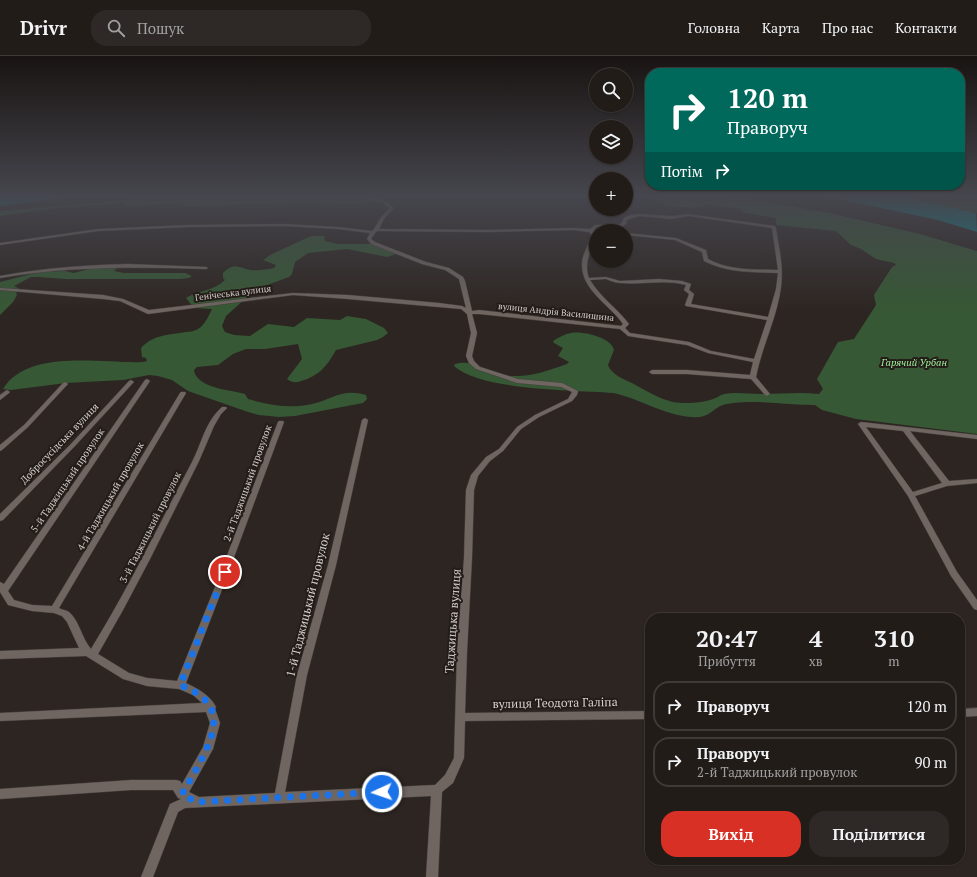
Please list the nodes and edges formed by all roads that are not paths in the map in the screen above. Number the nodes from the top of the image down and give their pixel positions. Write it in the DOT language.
graph roads {
  1 [pos="68,234"];
  2 [pos="373,234"];
  3 [pos="775,234"];
  4 [pos="633,235"];
  5 [pos="0,244"];
  6 [pos="589,248"];
  7 [pos="206,268"];
  8 [pos="780,272"];
  9 [pos="0,277"];
  10 [pos="588,279"];
  11 [pos="0,289"];
  12 [pos="469,313"];
  13 [pos="770,319"];
  14 [pos="622,328"];
  15 [pos="756,361"];
  16 [pos="652,372"];
  17 [pos="754,377"];
  18 [pos="147,381"];
  19 [pos="131,382"];
  20 [pos="65,384"];
  21 [pos="7,392"];
  22 [pos="183,392"];
  23 [pos="767,394"];
  24 [pos="0,398"];
  25 [pos="224,408"];
  26 [pos="366,420"];
  27 [pos="281,422"];
  28 [pos="904,428"];
  29 [pos="977,437"];
  30 [pos="0,449"];
  31 [pos="977,481"];
  32 [pos="947,484"];
  33 [pos="911,495"];
  34 [pos="0,518"];
  35 [pos="2,588"];
  36 [pos="977,607"];
  37 [pos="54,610"];
  38 [pos="90,654"];
  39 [pos="0,655"];
  40 [pos="180,685"];
  41 [pos="210,707"];
  42 [pos="977,712"];
  43 [pos="965,713"];
  44 [pos="645,715"];
  45 [pos="0,717"];
  46 [pos="460,717"];
  47 [pos="437,790"];
  48 [pos="0,794"];
  49 [pos="182,794"];
  50 [pos="279,798"];
  51 [pos="196,802"];
  52 [pos="147,877"];
  53 [pos="432,877"];
  1 -- 5 [label="street"];
  2 -- 12 [label="street"];
  3 -- 8 [label="street"];
  4 -- 8 [label="street"];
  6 -- 10 [label="street"];
  7 -- 9 [label="street"];
  8 -- 13 [label="street"];
  10 -- 13 [label="street"];
  10 -- 14 [label="street"];
  11 -- 12 [label="street, Генічеська вулиця"];
  12 -- 14 [label="street, вулиця Андрія Василишина"];
  12 -- 46 [label="street, Таджицька вулиця"];
  13 -- 15 [label="street"];
  14 -- 15 [label="street, вулиця Андрія Василишина"];
  15 -- 17 [label="street"];
  16 -- 17 [label="street"];
  17 -- 23 [label="street"];
  18 -- 35 [label="street, 5-й Таджицький провулок"];
  19 -- 34 [label="street, Добросусідська вулиця"];
  20 -- 30 [label="street"];
  21 -- 24 [label="street"];
  22 -- 37 [label="street, 4-й Таджицький провулок"];
  25 -- 38 [label="street, 3-й Таджицький провулок"];
  26 -- 50 [label="street, 1-й Таджицький провулок"];
  27 -- 40 [label="street, 2-й Таджицький провулок"];
  28 -- 29 [label="street"];
  28 -- 32 [label="street"];
  28 -- 33 [label="street"];
  31 -- 32 [label="street"];
  32 -- 33 [label="street"];
  33 -- 36 [label="street"];
  35 -- 37 [label="street"];
  37 -- 38 [label="street"];
  38 -- 39 [label="street"];
  38 -- 40 [label="street"];
  40 -- 41 [label="street"];
  41 -- 45 [label="street"];
  41 -- 49 [label="street"];
  42 -- 43 [label="street"];
  44 -- 46 [label="street, вулиця Теодота Галіпа"];
  46 -- 47 [label="street, Таджицька вулиця"];
  47 -- 50 [label="street"];
  47 -- 53 [label="street"];
  48 -- 49 [label="street"];
  49 -- 51 [label="street"];
  50 -- 51 [label="street"];
  51 -- 52 [label="street"];
}
